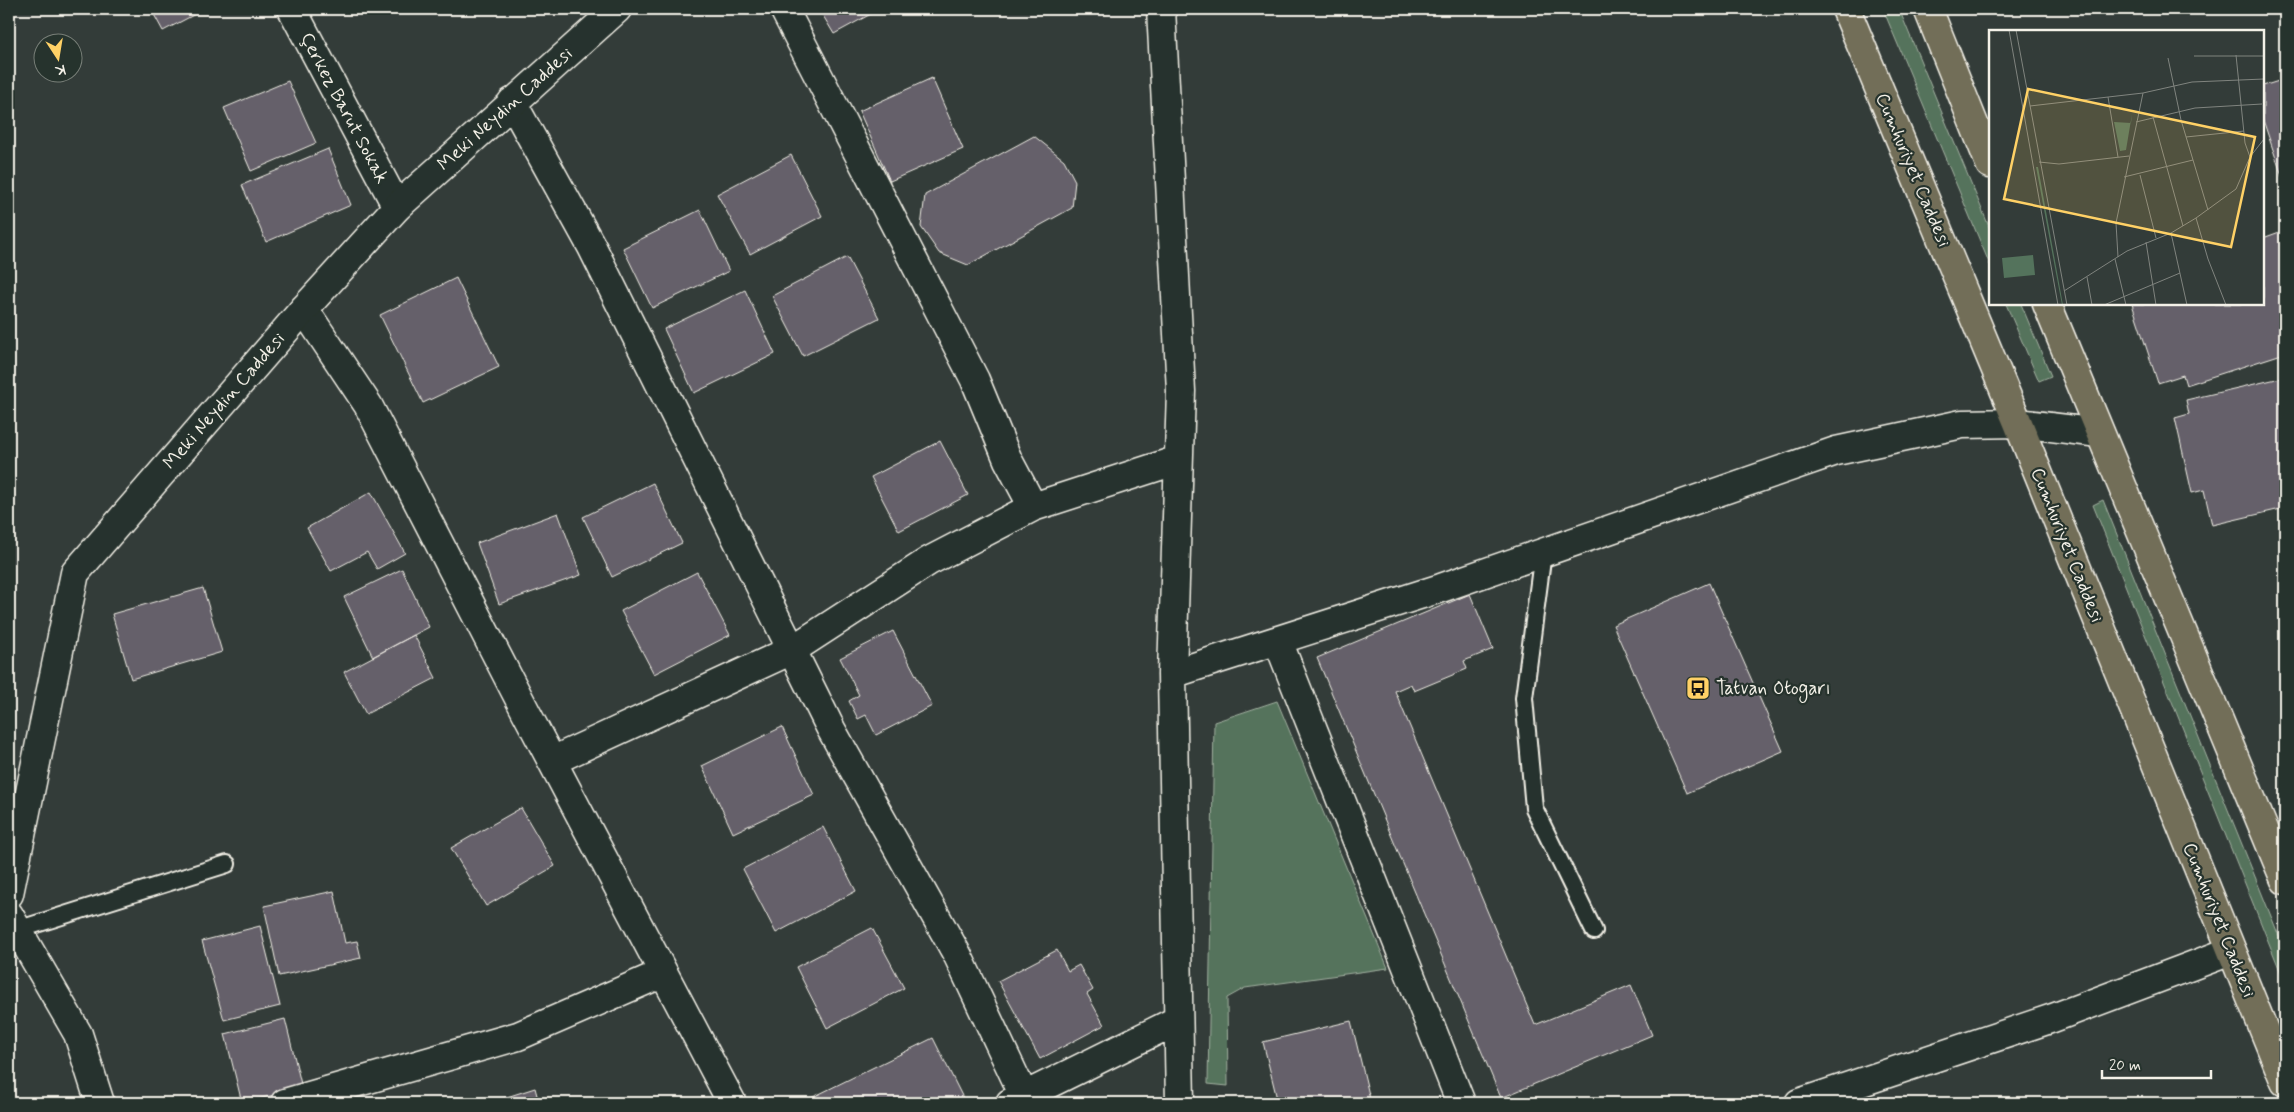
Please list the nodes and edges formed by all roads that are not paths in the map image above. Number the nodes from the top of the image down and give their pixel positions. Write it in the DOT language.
graph roads {
  1 [pos="292,9"];
  2 [pos="784,9"];
  3 [pos="1161,9"];
  4 [pos="1846,9"];
  5 [pos="1928,9"];
  6 [pos="612,10"];
  7 [pos="512,102"];
  8 [pos="1989,162"];
  9 [pos="397,207"];
  10 [pos="2047,305"];
  11 [pos="304,310"];
  12 [pos="2018,423"];
  13 [pos="2099,433"];
  14 [pos="1178,460"];
  15 [pos="1033,507"];
  16 [pos="1543,552"];
  17 [pos="1278,641"];
  18 [pos="792,650"];
  19 [pos="1172,674"];
  20 [pos="552,761"];
  21 [pos="228,864"];
  22 [pos="2285,880"];
  23 [pos="9,894"];
  24 [pos="13,922"];
  25 [pos="1594,931"];
  26 [pos="2231,951"];
  27 [pos="663,972"];
  28 [pos="1178,1020"];
  29 [pos="2285,1082"];
  30 [pos="1017,1100"];
  31 [pos="100,1103"];
  32 [pos="285,1103"];
  33 [pos="732,1103"];
  34 [pos="1180,1103"];
  35 [pos="1461,1103"];
  36 [pos="1799,1103"];
  1 -- 9 [label="street, Çerkez Barut Sokak"];
  2 -- 15 [label="street"];
  3 -- 14 [label="street"];
  4 -- 12 [label="highway, Cumhuriyet Caddesi"];
  5 -- 8 [label="highway"];
  6 -- 7 [label="street, Meki Neydin Caddesi"];
  7 -- 9 [label="street, Meki Neydin Caddesi"];
  7 -- 18 [label="street"];
  9 -- 11 [label="street, Meki Neydin Caddesi"];
  10 -- 13 [label="highway"];
  11 -- 20 [label="street"];
  11 -- 23 [label="street, Meki Neydin Caddesi"];
  12 -- 13 [label="street"];
  12 -- 16 [label="street"];
  12 -- 26 [label="highway, Cumhuriyet Caddesi"];
  13 -- 22 [label="highway"];
  14 -- 15 [label="street"];
  14 -- 19 [label="street"];
  15 -- 18 [label="street"];
  16 -- 17 [label="street"];
  16 -- 25 [label="lane"];
  17 -- 19 [label="street"];
  17 -- 35 [label="street"];
  18 -- 20 [label="street"];
  18 -- 30 [label="street"];
  19 -- 28 [label="street"];
  20 -- 27 [label="street"];
  21 -- 24 [label="lane"];
  24 -- 31 [label="street"];
  26 -- 29 [label="highway, Cumhuriyet Caddesi"];
  26 -- 36 [label="street"];
  27 -- 32 [label="street"];
  27 -- 33 [label="street"];
  28 -- 30 [label="street"];
  28 -- 34 [label="street"];
}
